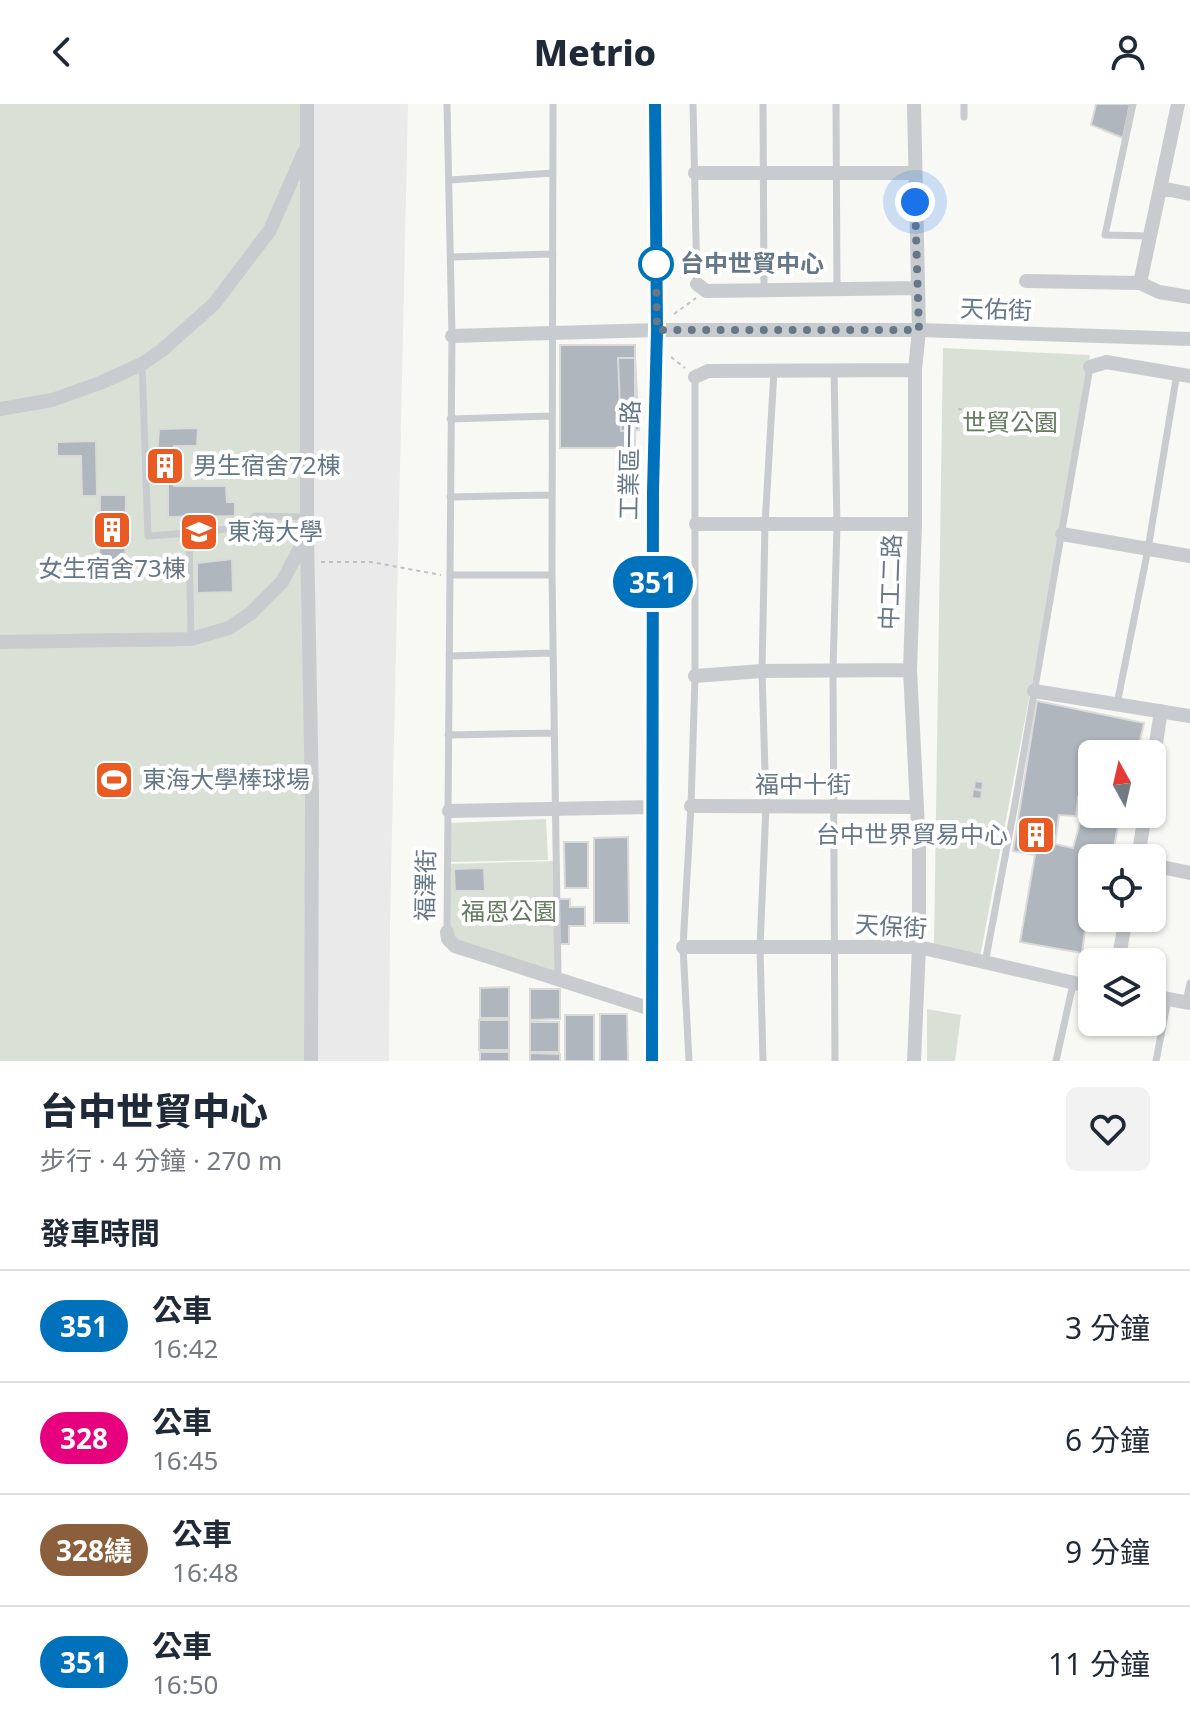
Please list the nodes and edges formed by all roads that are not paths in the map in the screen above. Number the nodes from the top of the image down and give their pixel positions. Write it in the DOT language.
graph roads {
  1 [pos="307,104"];
  2 [pos="447,104"];
  3 [pos="553,104"];
  4 [pos="655,104"];
  5 [pos="693,104"];
  6 [pos="763,104"];
  7 [pos="836,104"];
  8 [pos="914,104"];
  9 [pos="964,104"];
  10 [pos="1133,104"];
  11 [pos="1178,104"];
  12 [pos="964,117"];
  13 [pos="308,145"];
  14 [pos="553,173"];
  15 [pos="695,173"];
  16 [pos="763,173"];
  17 [pos="837,173"];
  18 [pos="915,173"];
  19 [pos="450,180"];
  20 [pos="1161,188"];
  21 [pos="1190,194"];
  22 [pos="1148,236"];
  23 [pos="553,254"];
  24 [pos="451,257"];
  25 [pos="1026,281"];
  26 [pos="1140,283"];
  27 [pos="701,288"];
  28 [pos="916,288"];
  29 [pos="837,289"];
  30 [pos="764,290"];
  31 [pos="1190,297"];
  32 [pos="657,330"];
  33 [pos="919,330"];
  34 [pos="551,334"];
  35 [pos="452,336"];
  36 [pos="1190,339"];
  37 [pos="142,364"];
  38 [pos="1090,367"];
  39 [pos="915,370"];
  40 [pos="774,371"];
  41 [pos="834,371"];
  42 [pos="1183,374"];
  43 [pos="695,377"];
  44 [pos="0,409"];
  45 [pos="552,416"];
  46 [pos="450,419"];
  47 [pos="552,495"];
  48 [pos="450,497"];
  49 [pos="308,518"];
  50 [pos="696,524"];
  51 [pos="837,524"];
  52 [pos="915,524"];
  53 [pos="765,525"];
  54 [pos="189,533"];
  55 [pos="1062,534"];
  56 [pos="307,535"];
  57 [pos="1148,549"];
  58 [pos="1190,556"];
  59 [pos="450,575"];
  60 [pos="552,575"];
  61 [pos="191,639"];
  62 [pos="0,642"];
  63 [pos="553,653"];
  64 [pos="449,656"];
  65 [pos="833,670"];
  66 [pos="910,670"];
  67 [pos="762,671"];
  68 [pos="695,676"];
  69 [pos="1034,691"];
  70 [pos="1117,704"];
  71 [pos="1161,711"];
  72 [pos="1190,716"];
  73 [pos="554,733"];
  74 [pos="448,735"];
  75 [pos="1156,740"];
  76 [pos="691,806"];
  77 [pos="766,806"];
  78 [pos="653,807"];
  79 [pos="834,807"];
  80 [pos="916,807"];
  81 [pos="554,809"];
  82 [pos="449,811"];
  83 [pos="1166,868"];
  84 [pos="1190,873"];
  85 [pos="447,932"];
  86 [pos="835,945"];
  87 [pos="683,947"];
  88 [pos="760,947"];
  89 [pos="919,947"];
  90 [pos="985,963"];
  91 [pos="558,977"];
  92 [pos="1190,983"];
  93 [pos="1073,984"];
  94 [pos="1078,985"];
  95 [pos="1168,999"];
  96 [pos="1188,1003"];
  97 [pos="654,1010"];
  98 [pos="311,1061"];
  99 [pos="653,1061"];
  100 [pos="689,1061"];
  101 [pos="763,1061"];
  102 [pos="835,1061"];
  103 [pos="914,1061"];
  104 [pos="1056,1061"];
  105 [pos="1156,1061"];
  1 -- 13 [label="street"];
  2 -- 19 [label="lane, 福澤街"];
  3 -- 14 [label="lane"];
  4 -- 32 [label="street, 工業區一路"];
  5 -- 15 [label="lane"];
  6 -- 16 [label="lane"];
  7 -- 17 [label="lane"];
  8 -- 18 [label="street, 中工二路"];
  9 -- 12 [label="lane"];
  10 -- 22 [label="lane"];
  11 -- 20 [label="street"];
  13 -- 37 [label="street"];
  13 -- 49 [label="street"];
  14 -- 19 [label="lane"];
  14 -- 23 [label="lane"];
  15 -- 16 [label="street"];
  15 -- 27 [label="lane"];
  16 -- 17 [label="street"];
  16 -- 30 [label="lane"];
  17 -- 18 [label="street"];
  17 -- 29 [label="lane"];
  18 -- 28 [label="street, 中工二路"];
  19 -- 24 [label="lane, 福澤街"];
  20 -- 21 [label="street"];
  20 -- 22 [label="street"];
  22 -- 26 [label="street"];
  23 -- 24 [label="lane"];
  23 -- 34 [label="lane"];
  24 -- 35 [label="lane, 福澤街"];
  25 -- 26 [label="street"];
  26 -- 31 [label="street"];
  27 -- 30 [label="street"];
  28 -- 29 [label="street"];
  28 -- 33 [label="street, 中工二路"];
  29 -- 30 [label="street"];
  32 -- 33 [label="street, 天佑街"];
  32 -- 34 [label="street, 天佑街"];
  32 -- 78 [label="street, 工業區一路"];
  33 -- 36 [label="street, 天佑街"];
  33 -- 39 [label="street, 中工二路"];
  34 -- 35 [label="street, 天佑街"];
  34 -- 45 [label="lane"];
  35 -- 46 [label="lane, 福澤街"];
  37 -- 44 [label="street"];
  37 -- 54 [label="lane"];
  38 -- 42 [label="street"];
  38 -- 55 [label="lane"];
  39 -- 41 [label="street"];
  39 -- 52 [label="street, 中工二路"];
  40 -- 41 [label="street"];
  40 -- 43 [label="street"];
  40 -- 53 [label="lane"];
  41 -- 51 [label="lane"];
  42 -- 57 [label="lane"];
  43 -- 50 [label="lane"];
  45 -- 46 [label="lane"];
  45 -- 47 [label="lane"];
  46 -- 48 [label="lane, 福澤街"];
  47 -- 48 [label="lane"];
  47 -- 60 [label="lane"];
  48 -- 59 [label="lane, 福澤街"];
  49 -- 54 [label="lane"];
  49 -- 56 [label="street"];
  50 -- 53 [label="street"];
  50 -- 68 [label="lane"];
  51 -- 52 [label="street"];
  51 -- 53 [label="street"];
  51 -- 65 [label="lane"];
  52 -- 66 [label="street, 中工二路"];
  53 -- 67 [label="lane"];
  54 -- 61 [label="lane"];
  55 -- 57 [label="street"];
  55 -- 69 [label="lane"];
  56 -- 61 [label="street"];
  56 -- 98 [label="street"];
  57 -- 58 [label="street"];
  57 -- 70 [label="lane"];
  59 -- 60 [label="lane"];
  59 -- 64 [label="lane, 福澤街"];
  60 -- 63 [label="lane"];
  61 -- 62 [label="street"];
  63 -- 64 [label="lane"];
  63 -- 73 [label="lane"];
  64 -- 74 [label="lane, 福澤街"];
  65 -- 66 [label="street"];
  65 -- 67 [label="street"];
  65 -- 79 [label="lane"];
  66 -- 80 [label="street, 中工二路"];
  67 -- 68 [label="street"];
  67 -- 77 [label="lane"];
  68 -- 76 [label="lane"];
  69 -- 70 [label="street"];
  69 -- 90 [label="lane"];
  70 -- 71 [label="street"];
  71 -- 72 [label="street"];
  71 -- 75 [label="street"];
  73 -- 74 [label="lane"];
  73 -- 81 [label="lane"];
  74 -- 82 [label="lane, 福澤街"];
  76 -- 77 [label="street, 福中十街"];
  76 -- 87 [label="lane"];
  77 -- 79 [label="street, 福中十街"];
  77 -- 88 [label="lane"];
  78 -- 81 [label="street"];
  78 -- 97 [label="street, 工業區一路"];
  79 -- 80 [label="street, 福中十街"];
  79 -- 86 [label="lane"];
  80 -- 89 [label="street, 中工二路"];
  81 -- 82 [label="street"];
  81 -- 91 [label="lane"];
  82 -- 85 [label="lane, 福澤街"];
  83 -- 84 [label="street"];
  85 -- 91 [label="street, 福澤街"];
  86 -- 88 [label="street, 天保街"];
  86 -- 89 [label="street, 天保街"];
  86 -- 102 [label="lane"];
  87 -- 88 [label="street, 天保街"];
  87 -- 100 [label="lane"];
  88 -- 101 [label="lane"];
  89 -- 90 [label="street, 天保街"];
  89 -- 103 [label="street, 中工二路"];
  90 -- 93 [label="street, 天保街"];
  91 -- 97 [label="street"];
  92 -- 96 [label="lane"];
  93 -- 94 [label="street, 天保街"];
  93 -- 104 [label="lane"];
  95 -- 96 [label="street"];
  95 -- 105 [label="lane"];
  97 -- 99 [label="street, 工業區一路"];
}
